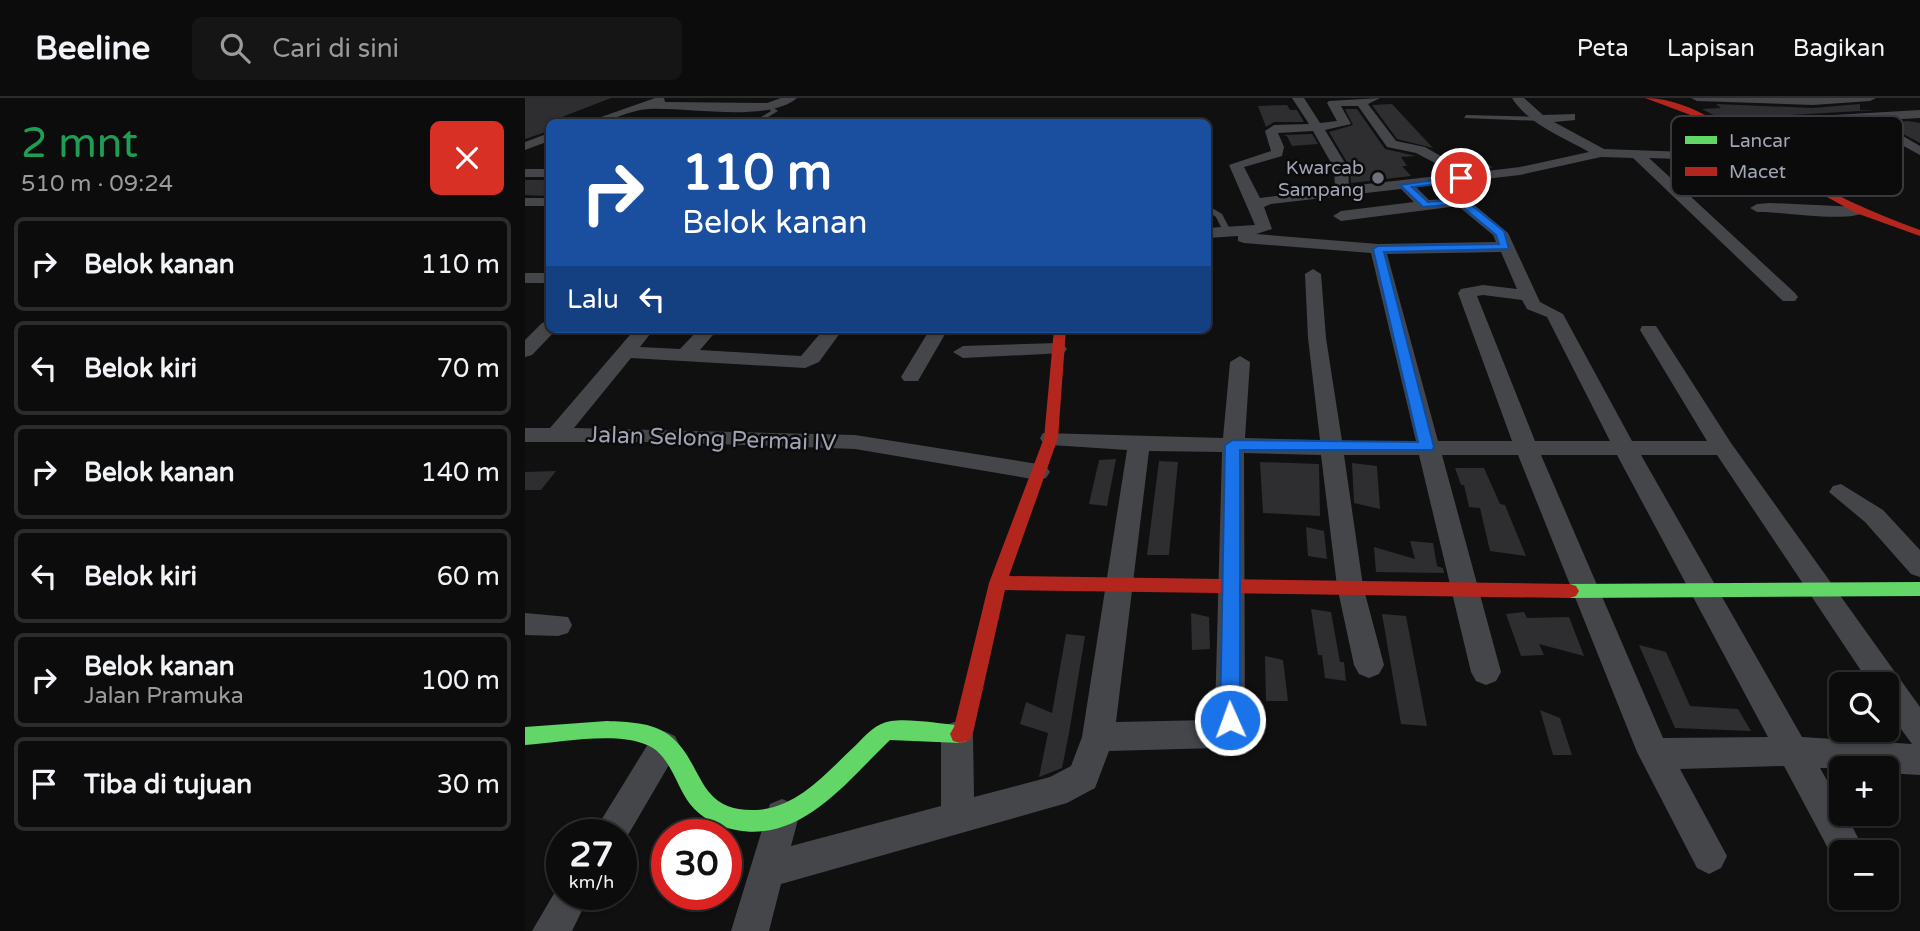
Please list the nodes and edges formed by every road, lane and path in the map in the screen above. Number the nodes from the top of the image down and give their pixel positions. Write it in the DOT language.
graph roads {
  1 [pos="664,98"];
  2 [pos="791,98"];
  3 [pos="1297,98"];
  4 [pos="1518,98"];
  5 [pos="1649,98"];
  6 [pos="1697,98"];
  7 [pos="1870,98"];
  8 [pos="1880,99"];
  9 [pos="1368,100"];
  10 [pos="1820,100"];
  11 [pos="1906,100"];
  12 [pos="1920,104"];
  13 [pos="646,105"];
  14 [pos="769,107"];
  15 [pos="1920,114"];
  16 [pos="1905,115"];
  17 [pos="1700,116"];
  18 [pos="1837,116"];
  19 [pos="1889,116"];
  20 [pos="1467,117"];
  21 [pos="1571,117"];
  22 [pos="1540,118"];
  23 [pos="602,119"];
  24 [pos="762,119"];
  25 [pos="1317,127"];
  26 [pos="546,138"];
  27 [pos="1903,141"];
  28 [pos="525,146"];
  29 [pos="1919,151"];
  30 [pos="1601,153"];
  31 [pos="1636,154"];
  32 [pos="1671,155"];
  33 [pos="525,173"];
  34 [pos="546,173"];
  35 [pos="1467,177"];
  36 [pos="1405,185"];
  37 [pos="1671,187"];
  38 [pos="525,190"];
  39 [pos="1342,192"];
  40 [pos="1681,196"];
  41 [pos="1832,196"];
  42 [pos="525,201"];
  43 [pos="546,202"];
  44 [pos="1256,205"];
  45 [pos="1426,205"];
  46 [pos="1757,208"];
  47 [pos="1211,210"];
  48 [pos="1859,211"];
  49 [pos="1341,216"];
  50 [pos="1227,232"];
  51 [pos="1211,233"];
  52 [pos="1920,233"];
  53 [pos="1505,247"];
  54 [pos="1378,249"];
  55 [pos="1313,274"];
  56 [pos="525,278"];
  57 [pos="546,278"];
  58 [pos="1528,296"];
  59 [pos="1789,297"];
  60 [pos="546,330"];
  61 [pos="1649,330"];
  62 [pos="642,333"];
  63 [pos="705,333"];
  64 [pos="831,333"];
  65 [pos="937,333"];
  66 [pos="1059,333"];
  67 [pos="1057,349"];
  68 [pos="525,351"];
  69 [pos="626,352"];
  70 [pos="963,352"];
  71 [pos="685,355"];
  72 [pos="1240,362"];
  73 [pos="911,377"];
  74 [pos="558,433"];
  75 [pos="525,435"];
  76 [pos="1051,438"];
  77 [pos="1139,443"];
  78 [pos="1233,445"];
  79 [pos="1426,447"];
  80 [pos="1526,447"];
  81 [pos="1333,448"];
  82 [pos="1723,448"];
  83 [pos="1625,449"];
  84 [pos="1038,472"];
  85 [pos="1841,492"];
  86 [pos="1920,567"];
  87 [pos="998,583"];
  88 [pos="1119,586"];
  89 [pos="1350,586"];
  90 [pos="1229,587"];
  91 [pos="1466,587"];
  92 [pos="1920,589"];
  93 [pos="1819,590"];
  94 [pos="1586,591"];
  95 [pos="1706,592"];
  96 [pos="525,624"];
  97 [pos="558,625"];
  98 [pos="1369,665"];
  99 [pos="1486,672"];
  100 [pos="1920,733"];
  101 [pos="957,735"];
  102 [pos="525,736"];
  103 [pos="1098,737"];
  104 [pos="664,746"];
  105 [pos="1793,751"];
  106 [pos="1653,752"];
  107 [pos="1920,760"];
  108 [pos="782,816"];
  109 [pos="958,816"];
  110 [pos="619,819"];
  111 [pos="1842,840"];
  112 [pos="1709,856"];
  113 [pos="767,870"];
  114 [pos="563,910"];
  115 [pos="551,931"];
  116 [pos="750,931"];
  1 -- 13 [label="street"];
  2 -- 14 [label="street"];
  3 -- 25 [label="street"];
  4 -- 22 [label="street"];
  5 -- 17 [label="street"];
  6 -- 10 [label="street"];
  7 -- 8 [label="street"];
  7 -- 10 [label="street"];
  7 -- 16 [label="street"];
  9 -- 25 [label="street"];
  9 -- 35 [label="street"];
  10 -- 18 [label="street"];
  11 -- 12 [label="street"];
  13 -- 14 [label="street"];
  13 -- 23 [label="street"];
  14 -- 24 [label="lane"];
  15 -- 16 [label="street"];
  16 -- 19 [label="street"];
  20 -- 22 [label="lane"];
  21 -- 22 [label="street"];
  22 -- 30 [label="street"];
  25 -- 39 [label="street"];
  25 -- 44 [label="street"];
  26 -- 28 [label="street"];
  27 -- 29 [label="street"];
  30 -- 31 [label="street"];
  30 -- 35 [label="street"];
  31 -- 32 [label="street"];
  31 -- 37 [label="street"];
  33 -- 34 [label="street"];
  35 -- 36 [label="street"];
  36 -- 39 [label="street"];
  36 -- 45 [label="street"];
  38 -- 42 [label="street"];
  39 -- 44 [label="street"];
  40 -- 59 [label="street"];
  41 -- 48 [label="street"];
  42 -- 43 [label="street"];
  44 -- 50 [label="street"];
  45 -- 49 [label="street"];
  45 -- 53 [label="street"];
  46 -- 48 [label="street"];
  47 -- 50 [label="lane"];
  48 -- 52 [label="street"];
  50 -- 51 [label="street"];
  50 -- 54 [label="street"];
  53 -- 54 [label="street"];
  53 -- 58 [label="street"];
  54 -- 79 [label="street"];
  55 -- 81 [label="street"];
  56 -- 57 [label="street"];
  58 -- 80 [label="street"];
  58 -- 83 [label="street"];
  60 -- 68 [label="street"];
  61 -- 82 [label="street"];
  62 -- 69 [label="street"];
  63 -- 71 [label="street"];
  64 -- 71 [label="street"];
  65 -- 73 [label="street"];
  66 -- 67 [label="street"];
  67 -- 70 [label="street"];
  67 -- 76 [label="street"];
  69 -- 71 [label="street"];
  69 -- 74 [label="street"];
  72 -- 78 [label="street"];
  74 -- 75 [label="street, Jalan Selong Permai IV"];
  74 -- 84 [label="street, Jalan Selong Permai IV"];
  76 -- 77 [label="street"];
  76 -- 84 [label="street"];
  77 -- 78 [label="street"];
  77 -- 88 [label="street"];
  78 -- 81 [label="street"];
  78 -- 90 [label="street"];
  79 -- 80 [label="street"];
  79 -- 81 [label="street"];
  79 -- 91 [label="street"];
  80 -- 83 [label="street"];
  80 -- 94 [label="street"];
  81 -- 89 [label="street"];
  82 -- 83 [label="street"];
  82 -- 93 [label="street"];
  83 -- 95 [label="street"];
  84 -- 87 [label="street"];
  85 -- 86 [label="street"];
  87 -- 88 [label="street"];
  87 -- 101 [label="street"];
  88 -- 90 [label="street"];
  88 -- 103 [label="street"];
  89 -- 90 [label="street"];
  89 -- 91 [label="street"];
  89 -- 98 [label="street"];
  90 -- 103 [label="street"];
  91 -- 94 [label="street"];
  91 -- 99 [label="street"];
  92 -- 93 [label="street"];
  93 -- 95 [label="street"];
  93 -- 100 [label="street"];
  94 -- 95 [label="street"];
  94 -- 106 [label="street"];
  95 -- 105 [label="street"];
  96 -- 97 [label="street"];
  101 -- 108 [label="street"];
  101 -- 109 [label="street"];
  102 -- 104 [label="street"];
  103 -- 109 [label="street"];
  104 -- 108 [label="street"];
  104 -- 110 [label="street"];
  105 -- 106 [label="street"];
  105 -- 107 [label="street"];
  105 -- 111 [label="street"];
  106 -- 112 [label="street"];
  108 -- 113 [label="street"];
  109 -- 113 [label="street"];
  113 -- 116 [label="street"];
  114 -- 115 [label="street"];
}
